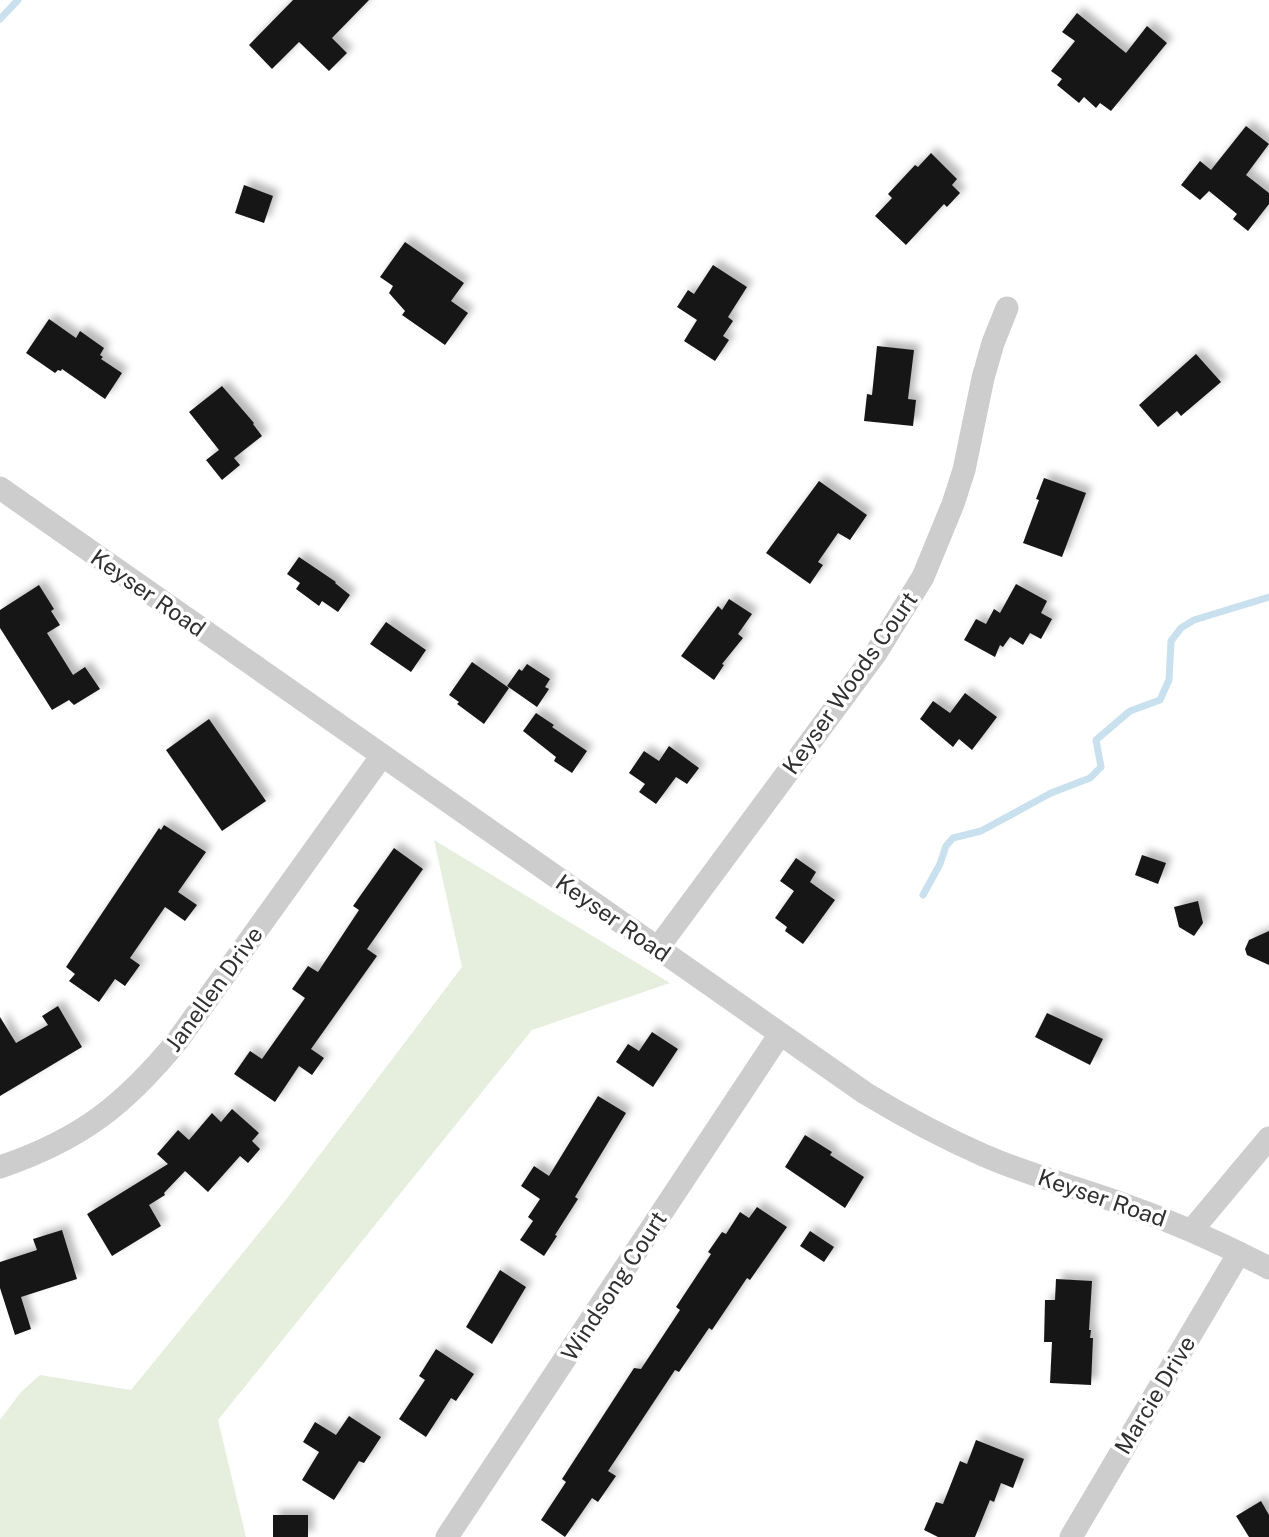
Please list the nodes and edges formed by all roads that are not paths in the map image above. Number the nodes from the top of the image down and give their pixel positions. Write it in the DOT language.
graph roads {
  1 [pos="1007,308"];
  2 [pos="3,495"];
  3 [pos="381,757"];
  4 [pos="657,949"];
  5 [pos="780,1034"];
  6 [pos="1269,1138"];
  7 [pos="0,1167"];
  8 [pos="1192,1230"];
  9 [pos="1239,1253"];
  10 [pos="1269,1268"];
  11 [pos="447,1537"];
  12 [pos="1071,1537"];
  1 -- 4 [label="street, Keyser Woods Court"];
  2 -- 3 [label="street, Keyser Road"];
  3 -- 4 [label="street, Keyser Road"];
  3 -- 7 [label="street, Janellen Drive"];
  4 -- 5 [label="street, Keyser Road"];
  5 -- 8 [label="street, Keyser Road"];
  5 -- 11 [label="street, Windsong Court"];
  6 -- 8 [label="street"];
  8 -- 9 [label="street, Keyser Road"];
  9 -- 10 [label="street, Keyser Road"];
  9 -- 12 [label="street, Marcie Drive"];
}
